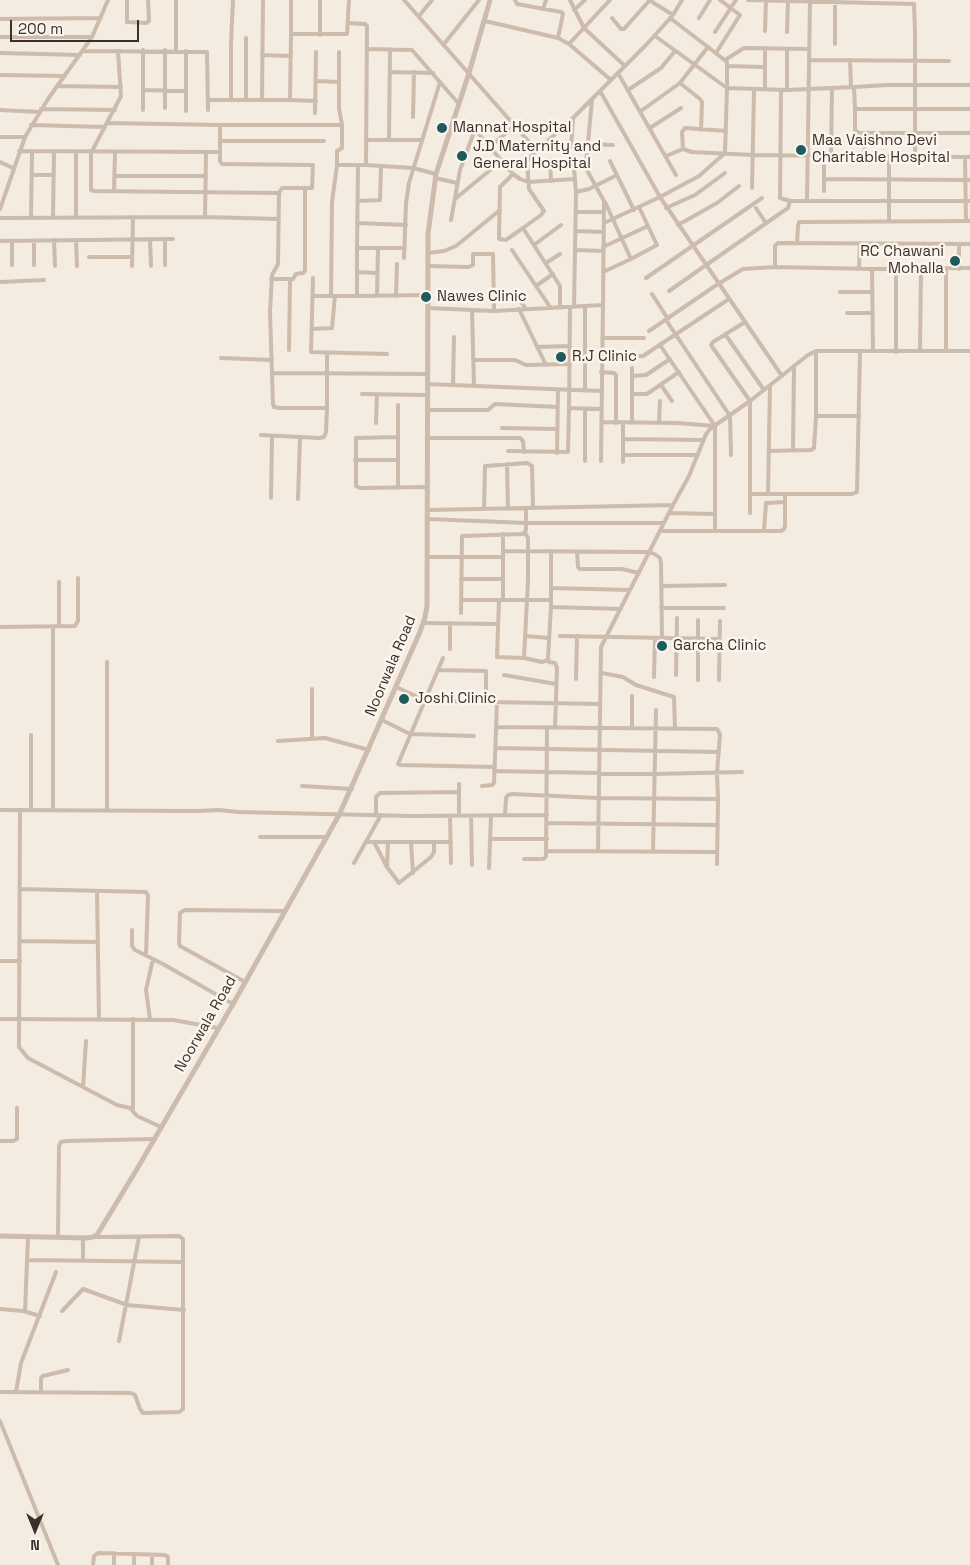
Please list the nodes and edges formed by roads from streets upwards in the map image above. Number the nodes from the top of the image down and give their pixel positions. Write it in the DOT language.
graph roads {
  1 [pos="108,0"];
  2 [pos="127,0"];
  3 [pos="148,0"];
  4 [pos="176,0"];
  5 [pos="233,0"];
  6 [pos="263,0"];
  7 [pos="291,0"];
  8 [pos="320,0"];
  9 [pos="349,0"];
  10 [pos="404,0"];
  11 [pos="432,0"];
  12 [pos="479,0"];
  13 [pos="490,0"];
  14 [pos="515,0"];
  15 [pos="546,0"];
  16 [pos="570,0"];
  17 [pos="584,0"];
  18 [pos="610,0"];
  19 [pos="649,0"];
  20 [pos="682,0"];
  21 [pos="710,0"];
  22 [pos="720,0"];
  23 [pos="736,0"];
  24 [pos="748,0"];
  25 [pos="766,0"];
  26 [pos="788,1"];
  27 [pos="810,1"];
  28 [pos="835,2"];
  29 [pos="488,8"];
  30 [pos="731,8"];
  31 [pos="543,9"];
  32 [pos="574,10"];
  33 [pos="419,16"];
  34 [pos="672,16"];
  35 [pos="100,18"];
  36 [pos="612,18"];
  37 [pos="699,18"];
  38 [pos="0,19"];
  39 [pos="485,21"];
  40 [pos="348,23"];
  41 [pos="584,28"];
  42 [pos="715,32"];
  43 [pos="765,32"];
  44 [pos="787,32"];
  45 [pos="291,34"];
  46 [pos="320,34"];
  47 [pos="654,36"];
  48 [pos="92,37"];
  49 [pos="0,38"];
  50 [pos="246,38"];
  51 [pos="558,38"];
  52 [pos="444,44"];
  53 [pos="569,44"];
  54 [pos="835,44"];
  55 [pos="708,47"];
  56 [pos="765,48"];
  57 [pos="367,49"];
  58 [pos="390,49"];
  59 [pos="787,49"];
  60 [pos="809,49"];
  61 [pos="118,50"];
  62 [pos="143,50"];
  63 [pos="165,50"];
  64 [pos="176,50"];
  65 [pos="186,51"];
  66 [pos="674,51"];
  67 [pos="316,52"];
  68 [pos="339,52"];
  69 [pos="0,53"];
  70 [pos="82,53"];
  71 [pos="716,53"];
  72 [pos="262,55"];
  73 [pos="290,56"];
  74 [pos="725,60"];
  75 [pos="809,60"];
  76 [pos="850,60"];
  77 [pos="915,60"];
  78 [pos="949,61"];
  79 [pos="693,65"];
  80 [pos="625,66"];
  81 [pos="727,66"];
  82 [pos="765,66"];
  83 [pos="390,72"];
  84 [pos="414,72"];
  85 [pos="433,73"];
  86 [pos="469,73"];
  87 [pos="618,73"];
  88 [pos="0,75"];
  89 [pos="65,76"];
  90 [pos="316,80"];
  91 [pos="611,80"];
  92 [pos="339,82"];
  93 [pos="440,82"];
  94 [pos="680,83"];
  95 [pos="58,86"];
  96 [pos="914,86"];
  97 [pos="970,86"];
  98 [pos="121,87"];
  99 [pos="853,87"];
  100 [pos="727,88"];
  101 [pos="754,89"];
  102 [pos="832,89"];
  103 [pos="144,90"];
  104 [pos="628,90"];
  105 [pos="765,90"];
  106 [pos="781,90"];
  107 [pos="787,90"];
  108 [pos="808,90"];
  109 [pos="165,91"];
  110 [pos="186,91"];
  111 [pos="600,91"];
  112 [pos="592,99"];
  113 [pos="208,100"];
  114 [pos="231,100"];
  115 [pos="246,100"];
  116 [pos="262,100"];
  117 [pos="290,100"];
  118 [pos="316,101"];
  119 [pos="459,104"];
  120 [pos="165,108"];
  121 [pos="682,108"];
  122 [pos="855,109"];
  123 [pos="970,109"];
  124 [pos="0,110"];
  125 [pos="40,110"];
  126 [pos="115,110"];
  127 [pos="143,110"];
  128 [pos="208,110"];
  129 [pos="914,110"];
  130 [pos="186,111"];
  131 [pos="640,111"];
  132 [pos="315,112"];
  133 [pos="413,117"];
  134 [pos="573,118"];
  135 [pos="31,125"];
  136 [pos="106,125"];
  137 [pos="220,125"];
  138 [pos="342,125"];
  139 [pos="515,125"];
  140 [pos="650,128"];
  141 [pos="701,130"];
  142 [pos="726,132"];
  143 [pos="866,133"];
  144 [pos="914,133"];
  145 [pos="970,133"];
  146 [pos="0,137"];
  147 [pos="25,137"];
  148 [pos="366,140"];
  149 [pos="389,140"];
  150 [pos="421,140"];
  151 [pos="220,141"];
  152 [pos="324,141"];
  153 [pos="588,144"];
  154 [pos="612,145"];
  155 [pos="490,147"];
  156 [pos="683,149"];
  157 [pos="539,150"];
  158 [pos="19,151"];
  159 [pos="32,152"];
  160 [pos="54,152"];
  161 [pos="76,152"];
  162 [pos="115,152"];
  163 [pos="206,152"];
  164 [pos="220,152"];
  165 [pos="91,153"];
  166 [pos="725,153"];
  167 [pos="753,155"];
  168 [pos="666,156"];
  169 [pos="780,156"];
  170 [pos="807,156"];
  171 [pos="824,156"];
  172 [pos="831,156"];
  173 [pos="864,157"];
  174 [pos="889,157"];
  175 [pos="914,157"];
  176 [pos="968,157"];
  177 [pos="573,158"];
  178 [pos="550,160"];
  179 [pos="501,161"];
  180 [pos="610,161"];
  181 [pos="0,162"];
  182 [pos="337,166"];
  183 [pos="358,166"];
  184 [pos="366,166"];
  185 [pos="381,166"];
  186 [pos="13,168"];
  187 [pos="412,168"];
  188 [pos="725,173"];
  189 [pos="513,174"];
  190 [pos="32,175"];
  191 [pos="54,175"];
  192 [pos="617,175"];
  193 [pos="676,175"];
  194 [pos="115,176"];
  195 [pos="206,176"];
  196 [pos="436,176"];
  197 [pos="575,179"];
  198 [pos="824,179"];
  199 [pos="889,180"];
  200 [pos="968,180"];
  201 [pos="551,181"];
  202 [pos="528,182"];
  203 [pos="457,183"];
  204 [pos="596,186"];
  205 [pos="739,186"];
  206 [pos="305,188"];
  207 [pos="752,188"];
  208 [pos="114,191"];
  209 [pos="206,191"];
  210 [pos="824,191"];
  211 [pos="576,192"];
  212 [pos="279,193"];
  213 [pos="660,197"];
  214 [pos="762,198"];
  215 [pos="454,200"];
  216 [pos="358,201"];
  217 [pos="604,201"];
  218 [pos="790,201"];
  219 [pos="806,201"];
  220 [pos="888,201"];
  221 [pos="968,201"];
  222 [pos="1,202"];
  223 [pos="637,208"];
  224 [pos="666,208"];
  225 [pos="756,208"];
  226 [pos="0,209"];
  227 [pos="500,210"];
  228 [pos="576,212"];
  229 [pos="604,212"];
  230 [pos="76,217"];
  231 [pos="133,217"];
  232 [pos="205,217"];
  233 [pos="0,218"];
  234 [pos="31,218"];
  235 [pos="53,218"];
  236 [pos="278,219"];
  237 [pos="613,219"];
  238 [pos="451,220"];
  239 [pos="889,221"];
  240 [pos="968,221"];
  241 [pos="357,223"];
  242 [pos="766,223"];
  243 [pos="604,224"];
  244 [pos="406,225"];
  245 [pos="561,225"];
  246 [pos="678,225"];
  247 [pos="648,226"];
  248 [pos="523,228"];
  249 [pos="575,231"];
  250 [pos="604,232"];
  251 [pos="622,238"];
  252 [pos="150,239"];
  253 [pos="165,239"];
  254 [pos="174,239"];
  255 [pos="54,240"];
  256 [pos="76,240"];
  257 [pos="133,240"];
  258 [pos="0,241"];
  259 [pos="12,241"];
  260 [pos="34,241"];
  261 [pos="797,243"];
  262 [pos="860,243"];
  263 [pos="959,244"];
  264 [pos="970,244"];
  265 [pos="534,245"];
  266 [pos="692,245"];
  267 [pos="357,248"];
  268 [pos="378,248"];
  269 [pos="405,248"];
  270 [pos="603,249"];
  271 [pos="512,250"];
  272 [pos="575,250"];
  273 [pos="428,253"];
  274 [pos="560,254"];
  275 [pos="132,257"];
  276 [pos="89,258"];
  277 [pos="404,258"];
  278 [pos="632,259"];
  279 [pos="546,263"];
  280 [pos="397,264"];
  281 [pos="12,265"];
  282 [pos="34,265"];
  283 [pos="165,265"];
  284 [pos="705,265"];
  285 [pos="55,266"];
  286 [pos="77,266"];
  287 [pos="132,266"];
  288 [pos="151,266"];
  289 [pos="428,266"];
  290 [pos="775,267"];
  291 [pos="859,268"];
  292 [pos="872,268"];
  293 [pos="970,268"];
  294 [pos="896,269"];
  295 [pos="921,269"];
  296 [pos="946,269"];
  297 [pos="958,269"];
  298 [pos="357,272"];
  299 [pos="603,272"];
  300 [pos="377,273"];
  301 [pos="553,274"];
  302 [pos="313,278"];
  303 [pos="646,278"];
  304 [pos="271,279"];
  305 [pos="290,279"];
  306 [pos="44,280"];
  307 [pos="0,282"];
  308 [pos="718,284"];
  309 [pos="536,286"];
  310 [pos="514,291"];
  311 [pos="669,291"];
  312 [pos="840,292"];
  313 [pos="872,292"];
  314 [pos="652,294"];
  315 [pos="428,295"];
  316 [pos="313,296"];
  317 [pos="333,296"];
  318 [pos="357,296"];
  319 [pos="377,296"];
  320 [pos="396,296"];
  321 [pos="729,299"];
  322 [pos="603,305"];
  323 [pos="585,306"];
  324 [pos="550,307"];
  325 [pos="560,307"];
  326 [pos="572,307"];
  327 [pos="428,308"];
  328 [pos="519,309"];
  329 [pos="526,309"];
  330 [pos="472,310"];
  331 [pos="494,311"];
  332 [pos="847,313"];
  333 [pos="873,313"];
  334 [pos="667,319"];
  335 [pos="745,322"];
  336 [pos="312,328"];
  337 [pos="649,331"];
  338 [pos="725,334"];
  339 [pos="676,335"];
  340 [pos="454,337"];
  341 [pos="602,338"];
  342 [pos="644,338"];
  343 [pos="660,345"];
  344 [pos="570,346"];
  345 [pos="537,347"];
  346 [pos="289,350"];
  347 [pos="816,351"];
  348 [pos="860,351"];
  349 [pos="920,351"];
  350 [pos="946,351"];
  351 [pos="970,351"];
  352 [pos="873,352"];
  353 [pos="896,352"];
  354 [pos="327,353"];
  355 [pos="387,354"];
  356 [pos="221,358"];
  357 [pos="602,358"];
  358 [pos="670,359"];
  359 [pos="272,360"];
  360 [pos="474,360"];
  361 [pos="570,364"];
  362 [pos="546,365"];
  363 [pos="794,366"];
  364 [pos="632,368"];
  365 [pos="601,372"];
  366 [pos="679,372"];
  367 [pos="272,373"];
  368 [pos="327,374"];
  369 [pos="427,374"];
  370 [pos="632,376"];
  371 [pos="782,376"];
  372 [pos="427,384"];
  373 [pos="453,385"];
  374 [pos="661,385"];
  375 [pos="474,386"];
  376 [pos="770,386"];
  377 [pos="558,389"];
  378 [pos="570,390"];
  379 [pos="585,390"];
  380 [pos="601,390"];
  381 [pos="764,390"];
  382 [pos="362,394"];
  383 [pos="377,394"];
  384 [pos="632,394"];
  385 [pos="427,395"];
  386 [pos="660,401"];
  387 [pos="672,401"];
  388 [pos="750,402"];
  389 [pos="398,405"];
  390 [pos="558,407"];
  391 [pos="327,408"];
  392 [pos="569,408"];
  393 [pos="585,409"];
  394 [pos="601,409"];
  395 [pos="427,410"];
  396 [pos="730,416"];
  397 [pos="816,416"];
  398 [pos="859,416"];
  399 [pos="601,422"];
  400 [pos="659,422"];
  401 [pos="376,423"];
  402 [pos="616,423"];
  403 [pos="623,423"];
  404 [pos="632,423"];
  405 [pos="715,426"];
  406 [pos="502,428"];
  407 [pos="557,429"];
  408 [pos="261,436"];
  409 [pos="272,436"];
  410 [pos="300,436"];
  411 [pos="398,437"];
  412 [pos="428,438"];
  413 [pos="623,439"];
  414 [pos="703,440"];
  415 [pos="793,450"];
  416 [pos="508,451"];
  417 [pos="769,451"];
  418 [pos="524,452"];
  419 [pos="557,453"];
  420 [pos="731,454"];
  421 [pos="623,455"];
  422 [pos="698,455"];
  423 [pos="355,460"];
  424 [pos="398,460"];
  425 [pos="585,461"];
  426 [pos="601,461"];
  427 [pos="623,462"];
  428 [pos="507,464"];
  429 [pos="398,487"];
  430 [pos="428,487"];
  431 [pos="750,494"];
  432 [pos="768,494"];
  433 [pos="785,494"];
  434 [pos="271,498"];
  435 [pos="298,499"];
  436 [pos="785,502"];
  437 [pos="673,506"];
  438 [pos="508,508"];
  439 [pos="526,508"];
  440 [pos="534,508"];
  441 [pos="484,509"];
  442 [pos="428,510"];
  443 [pos="669,513"];
  444 [pos="750,513"];
  445 [pos="714,514"];
  446 [pos="428,519"];
  447 [pos="526,523"];
  448 [pos="664,523"];
  449 [pos="764,530"];
  450 [pos="714,531"];
  451 [pos="525,532"];
  452 [pos="660,532"];
  453 [pos="503,534"];
  454 [pos="503,551"];
  455 [pos="528,551"];
  456 [pos="551,551"];
  457 [pos="577,552"];
  458 [pos="650,552"];
  459 [pos="428,557"];
  460 [pos="461,558"];
  461 [pos="503,558"];
  462 [pos="639,573"];
  463 [pos="78,578"];
  464 [pos="461,579"];
  465 [pos="503,579"];
  466 [pos="59,582"];
  467 [pos="725,585"];
  468 [pos="661,586"];
  469 [pos="551,588"];
  470 [pos="630,590"];
  471 [pos="527,599"];
  472 [pos="461,600"];
  473 [pos="501,600"];
  474 [pos="551,600"];
  475 [pos="551,607"];
  476 [pos="661,608"];
  477 [pos="724,608"];
  478 [pos="621,609"];
  479 [pos="461,613"];
  480 [pos="677,618"];
  481 [pos="698,620"];
  482 [pos="720,620"];
  483 [pos="423,622"];
  484 [pos="450,623"];
  485 [pos="498,624"];
  486 [pos="0,626"];
  487 [pos="53,626"];
  488 [pos="59,626"];
  489 [pos="526,636"];
  490 [pos="560,636"];
  491 [pos="577,636"];
  492 [pos="605,636"];
  493 [pos="549,638"];
  494 [pos="655,638"];
  495 [pos="662,638"];
  496 [pos="676,638"];
  497 [pos="698,638"];
  498 [pos="719,639"];
  499 [pos="450,648"];
  500 [pos="442,658"];
  501 [pos="524,658"];
  502 [pos="548,660"];
  503 [pos="107,662"];
  504 [pos="438,670"];
  505 [pos="602,673"];
  506 [pos="504,675"];
  507 [pos="676,675"];
  508 [pos="654,677"];
  509 [pos="576,679"];
  510 [pos="698,680"];
  511 [pos="719,680"];
  512 [pos="556,684"];
  513 [pos="396,687"];
  514 [pos="312,689"];
  515 [pos="632,696"];
  516 [pos="426,700"];
  517 [pos="486,702"];
  518 [pos="497,702"];
  519 [pos="556,703"];
  520 [pos="600,704"];
  521 [pos="656,710"];
  522 [pos="382,720"];
  523 [pos="496,727"];
  524 [pos="547,727"];
  525 [pos="555,727"];
  526 [pos="599,727"];
  527 [pos="632,728"];
  528 [pos="656,728"];
  529 [pos="676,728"];
  530 [pos="31,734"];
  531 [pos="410,734"];
  532 [pos="474,736"];
  533 [pos="312,738"];
  534 [pos="278,741"];
  535 [pos="495,748"];
  536 [pos="369,750"];
  537 [pos="548,750"];
  538 [pos="599,751"];
  539 [pos="655,751"];
  540 [pos="719,752"];
  541 [pos="494,769"];
  542 [pos="548,772"];
  543 [pos="742,772"];
  544 [pos="599,773"];
  545 [pos="717,773"];
  546 [pos="654,774"];
  547 [pos="459,784"];
  548 [pos="302,786"];
  549 [pos="482,786"];
  550 [pos="352,789"];
  551 [pos="459,792"];
  552 [pos="547,795"];
  553 [pos="598,798"];
  554 [pos="654,799"];
  555 [pos="718,799"];
  556 [pos="0,810"];
  557 [pos="20,810"];
  558 [pos="31,810"];
  559 [pos="53,810"];
  560 [pos="107,811"];
  561 [pos="339,815"];
  562 [pos="378,815"];
  563 [pos="505,815"];
  564 [pos="547,815"];
  565 [pos="450,816"];
  566 [pos="459,816"];
  567 [pos="471,816"];
  568 [pos="492,816"];
  569 [pos="547,823"];
  570 [pos="598,823"];
  571 [pos="653,824"];
  572 [pos="718,825"];
  573 [pos="260,837"];
  574 [pos="327,837"];
  575 [pos="490,839"];
  576 [pos="547,839"];
  577 [pos="366,842"];
  578 [pos="374,842"];
  579 [pos="388,842"];
  580 [pos="412,842"];
  581 [pos="434,842"];
  582 [pos="451,842"];
  583 [pos="546,851"];
  584 [pos="598,851"];
  585 [pos="653,851"];
  586 [pos="717,852"];
  587 [pos="524,859"];
  588 [pos="354,862"];
  589 [pos="451,863"];
  590 [pos="717,864"];
  591 [pos="472,865"];
  592 [pos="387,867"];
  593 [pos="489,868"];
  594 [pos="413,873"];
  595 [pos="20,889"];
  596 [pos="97,891"];
  597 [pos="284,911"];
  598 [pos="132,930"];
  599 [pos="20,941"];
  600 [pos="98,942"];
  601 [pos="146,956"];
  602 [pos="153,958"];
  603 [pos="0,961"];
  604 [pos="20,961"];
  605 [pos="245,982"];
  606 [pos="233,1004"];
  607 [pos="0,1019"];
  608 [pos="19,1019"];
  609 [pos="100,1019"];
  610 [pos="133,1019"];
  611 [pos="150,1019"];
  612 [pos="218,1028"];
  613 [pos="86,1041"];
  614 [pos="83,1087"];
  615 [pos="17,1108"];
  616 [pos="133,1110"];
  617 [pos="161,1127"];
  618 [pos="154,1139"];
  619 [pos="0,1141"];
  620 [pos="0,1236"];
  621 [pos="28,1236"];
  622 [pos="58,1237"];
  623 [pos="139,1237"];
  624 [pos="85,1238"];
  625 [pos="93,1238"];
  626 [pos="28,1260"];
  627 [pos="83,1261"];
  628 [pos="135,1262"];
  629 [pos="184,1262"];
  630 [pos="56,1272"];
  631 [pos="126,1305"];
  632 [pos="0,1309"];
  633 [pos="62,1310"];
  634 [pos="184,1310"];
  635 [pos="25,1311"];
  636 [pos="40,1316"];
  637 [pos="119,1341"];
  638 [pos="68,1370"];
  639 [pos="0,1392"];
  640 [pos="16,1392"];
  641 [pos="41,1392"];
  642 [pos="0,1421"];
  643 [pos="114,1553"];
  644 [pos="134,1554"];
  645 [pos="152,1554"];
  646 [pos="58,1565"];
  647 [pos="93,1565"];
  648 [pos="114,1565"];
  649 [pos="134,1565"];
  650 [pos="152,1565"];
  651 [pos="168,1565"];
  1 -- 35 [label="street"];
  2 -- 3 [label="street"];
  4 -- 64 [label="street"];
  5 -- 114 [label="street"];
  6 -- 72 [label="street"];
  7 -- 45 [label="street"];
  8 -- 46 [label="street"];
  9 -- 40 [label="street"];
  10 -- 33 [label="street"];
  11 -- 33 [label="street"];
  12 -- 29 [label="street"];
  12 -- 52 [label="street"];
  13 -- 29 [label="street, Noorwala Road"];
  14 -- 31 [label="street"];
  15 -- 31 [label="street"];
  16 -- 32 [label="street"];
  17 -- 32 [label="street"];
  18 -- 41 [label="street"];
  19 -- 34 [label="street"];
  19 -- 36 [label="street"];
  20 -- 34 [label="street"];
  21 -- 37 [label="street"];
  22 -- 30 [label="street"];
  23 -- 30 [label="street"];
  24 -- 25 [label="street"];
  25 -- 26 [label="street"];
  25 -- 43 [label="street"];
  26 -- 27 [label="street"];
  26 -- 44 [label="street"];
  27 -- 28 [label="street"];
  27 -- 60 [label="street"];
  28 -- 54 [label="street"];
  28 -- 77 [label="street"];
  29 -- 39 [label="street, Noorwala Road"];
  30 -- 42 [label="street"];
  30 -- 71 [label="street"];
  31 -- 51 [label="street"];
  32 -- 41 [label="street"];
  33 -- 52 [label="street"];
  34 -- 47 [label="street"];
  34 -- 55 [label="street"];
  35 -- 38 [label="street"];
  35 -- 48 [label="street"];
  39 -- 51 [label="street"];
  39 -- 86 [label="street, Noorwala Road"];
  40 -- 46 [label="street"];
  40 -- 57 [label="street"];
  41 -- 53 [label="street"];
  41 -- 80 [label="street"];
  45 -- 46 [label="street"];
  45 -- 73 [label="street"];
  47 -- 66 [label="street"];
  47 -- 80 [label="street"];
  48 -- 49 [label="street"];
  48 -- 70 [label="street"];
  50 -- 115 [label="street"];
  51 -- 53 [label="street"];
  52 -- 86 [label="street"];
  53 -- 91 [label="street"];
  55 -- 71 [label="street"];
  55 -- 79 [label="street"];
  56 -- 59 [label="street"];
  56 -- 74 [label="street"];
  56 -- 82 [label="street"];
  57 -- 58 [label="street"];
  57 -- 148 [label="street"];
  58 -- 83 [label="street"];
  58 -- 85 [label="street"];
  59 -- 60 [label="street"];
  59 -- 107 [label="street"];
  60 -- 75 [label="street"];
  61 -- 62 [label="street"];
  61 -- 70 [label="street"];
  61 -- 98 [label="street"];
  62 -- 63 [label="street"];
  62 -- 103 [label="street"];
  63 -- 64 [label="street"];
  63 -- 109 [label="street"];
  64 -- 65 [label="street"];
  65 -- 110 [label="street"];
  65 -- 113 [label="street"];
  66 -- 79 [label="street"];
  66 -- 104 [label="street"];
  67 -- 90 [label="street"];
  68 -- 92 [label="street"];
  69 -- 70 [label="street"];
  70 -- 89 [label="street"];
  71 -- 74 [label="street"];
  72 -- 73 [label="street"];
  72 -- 116 [label="street"];
  73 -- 117 [label="street"];
  74 -- 81 [label="street"];
  75 -- 76 [label="street"];
  75 -- 108 [label="street"];
  76 -- 77 [label="street"];
  76 -- 99 [label="street"];
  77 -- 78 [label="street"];
  77 -- 96 [label="street"];
  79 -- 94 [label="street"];
  79 -- 100 [label="street"];
  80 -- 87 [label="street"];
  81 -- 82 [label="street"];
  81 -- 100 [label="street"];
  82 -- 105 [label="street"];
  83 -- 84 [label="street"];
  83 -- 149 [label="street"];
  84 -- 85 [label="street"];
  84 -- 133 [label="street"];
  85 -- 93 [label="street"];
  86 -- 119 [label="street, Noorwala Road"];
  86 -- 139 [label="street"];
  87 -- 91 [label="street"];
  87 -- 104 [label="street"];
  88 -- 89 [label="street"];
  89 -- 95 [label="street"];
  90 -- 92 [label="street"];
  90 -- 118 [label="street"];
  91 -- 111 [label="street"];
  92 -- 138 [label="street"];
  93 -- 119 [label="street"];
  93 -- 150 [label="street"];
  94 -- 131 [label="street"];
  94 -- 141 [label="street"];
  95 -- 98 [label="street"];
  95 -- 125 [label="street"];
  96 -- 97 [label="street"];
  96 -- 99 [label="street"];
  96 -- 129 [label="street"];
  98 -- 126 [label="street"];
  99 -- 102 [label="street"];
  99 -- 122 [label="street"];
  100 -- 101 [label="street"];
  100 -- 142 [label="street"];
  101 -- 105 [label="street"];
  101 -- 167 [label="street"];
  102 -- 108 [label="street"];
  102 -- 172 [label="street"];
  103 -- 109 [label="street"];
  103 -- 127 [label="street"];
  104 -- 131 [label="street"];
  105 -- 106 [label="street"];
  106 -- 107 [label="street"];
  106 -- 169 [label="street"];
  107 -- 108 [label="street"];
  108 -- 170 [label="street"];
  109 -- 110 [label="street"];
  109 -- 120 [label="street"];
  110 -- 130 [label="street"];
  111 -- 112 [label="street"];
  111 -- 213 [label="street"];
  112 -- 134 [label="street"];
  112 -- 153 [label="street"];
  113 -- 114 [label="street"];
  113 -- 128 [label="street"];
  114 -- 115 [label="street"];
  115 -- 116 [label="street"];
  116 -- 117 [label="street"];
  117 -- 118 [label="street"];
  118 -- 132 [label="street"];
  119 -- 196 [label="street, Noorwala Road"];
  121 -- 140 [label="street"];
  122 -- 129 [label="street"];
  122 -- 143 [label="street"];
  123 -- 129 [label="street"];
  124 -- 125 [label="street"];
  125 -- 126 [label="street"];
  125 -- 135 [label="street"];
  126 -- 136 [label="street"];
  129 -- 144 [label="street"];
  131 -- 140 [label="street"];
  134 -- 157 [label="street"];
  134 -- 157 [label="street"];
  135 -- 136 [label="street"];
  135 -- 147 [label="street"];
  136 -- 137 [label="street"];
  136 -- 165 [label="street"];
  137 -- 138 [label="street"];
  137 -- 151 [label="street"];
  138 -- 182 [label="street"];
  139 -- 155 [label="street"];
  139 -- 157 [label="street"];
  140 -- 168 [label="street"];
  141 -- 142 [label="street"];
  141 -- 156 [label="street"];
  142 -- 166 [label="street"];
  143 -- 144 [label="street"];
  143 -- 173 [label="street"];
  144 -- 145 [label="street"];
  144 -- 175 [label="street"];
  146 -- 147 [label="street"];
  147 -- 158 [label="street"];
  148 -- 149 [label="street"];
  148 -- 184 [label="street"];
  149 -- 150 [label="street"];
  150 -- 187 [label="street"];
  151 -- 152 [label="street"];
  151 -- 164 [label="street"];
  153 -- 154 [label="street"];
  153 -- 204 [label="street"];
  155 -- 179 [label="street"];
  155 -- 203 [label="street"];
  156 -- 166 [label="street"];
  156 -- 168 [label="street"];
  157 -- 202 [label="street"];
  158 -- 159 [label="street"];
  158 -- 186 [label="street"];
  159 -- 160 [label="street"];
  159 -- 190 [label="street"];
  160 -- 161 [label="street"];
  160 -- 191 [label="street"];
  161 -- 165 [label="street"];
  161 -- 230 [label="street"];
  162 -- 163 [label="street"];
  162 -- 165 [label="street"];
  162 -- 194 [label="street"];
  163 -- 164 [label="street"];
  163 -- 195 [label="street"];
  164 -- 206 [label="street"];
  165 -- 208 [label="street"];
  166 -- 167 [label="street"];
  166 -- 213 [label="street"];
  167 -- 169 [label="street"];
  167 -- 207 [label="street"];
  168 -- 193 [label="street"];
  169 -- 170 [label="street"];
  169 -- 218 [label="street"];
  170 -- 171 [label="street"];
  170 -- 219 [label="street"];
  171 -- 172 [label="street"];
  171 -- 198 [label="street"];
  172 -- 173 [label="street"];
  173 -- 174 [label="street"];
  174 -- 175 [label="street"];
  174 -- 199 [label="street"];
  175 -- 176 [label="street"];
  176 -- 200 [label="street"];
  177 -- 197 [label="street"];
  178 -- 201 [label="street"];
  179 -- 189 [label="street"];
  179 -- 215 [label="street"];
  180 -- 192 [label="street"];
  181 -- 186 [label="street"];
  182 -- 183 [label="street"];
  182 -- 317 [label="street"];
  183 -- 184 [label="street"];
  183 -- 216 [label="street"];
  184 -- 185 [label="street"];
  185 -- 187 [label="street"];
  185 -- 216 [label="street"];
  186 -- 222 [label="street"];
  187 -- 196 [label="street"];
  187 -- 244 [label="street"];
  188 -- 224 [label="street"];
  189 -- 202 [label="street"];
  189 -- 227 [label="street"];
  190 -- 191 [label="street"];
  190 -- 234 [label="street"];
  191 -- 235 [label="street"];
  192 -- 204 [label="street"];
  192 -- 223 [label="street"];
  194 -- 195 [label="street"];
  194 -- 208 [label="street"];
  195 -- 209 [label="street"];
  196 -- 203 [label="street"];
  196 -- 273 [label="street, Noorwala Road"];
  197 -- 201 [label="street"];
  197 -- 211 [label="street"];
  198 -- 199 [label="street"];
  198 -- 210 [label="street"];
  199 -- 200 [label="street"];
  199 -- 220 [label="street"];
  200 -- 221 [label="street"];
  201 -- 202 [label="street"];
  202 -- 248 [label="street"];
  203 -- 215 [label="street"];
  204 -- 211 [label="street"];
  204 -- 217 [label="street"];
  205 -- 246 [label="street"];
  206 -- 212 [label="street"];
  206 -- 305 [label="street"];
  208 -- 209 [label="street"];
  209 -- 212 [label="street"];
  209 -- 232 [label="street"];
  211 -- 228 [label="street"];
  212 -- 236 [label="street"];
  213 -- 223 [label="street"];
  213 -- 224 [label="street"];
  214 -- 266 [label="street"];
  215 -- 238 [label="street"];
  216 -- 241 [label="street"];
  217 -- 229 [label="street"];
  217 -- 237 [label="street"];
  218 -- 219 [label="street"];
  218 -- 242 [label="street"];
  219 -- 220 [label="street"];
  220 -- 221 [label="street"];
  220 -- 239 [label="street"];
  221 -- 240 [label="street"];
  222 -- 226 [label="street"];
  223 -- 237 [label="street"];
  223 -- 247 [label="street"];
  224 -- 246 [label="street"];
  225 -- 242 [label="street"];
  227 -- 248 [label="street"];
  227 -- 273 [label="street"];
  228 -- 229 [label="street"];
  228 -- 249 [label="street"];
  229 -- 243 [label="street"];
  230 -- 231 [label="street"];
  230 -- 235 [label="street"];
  231 -- 232 [label="street"];
  231 -- 257 [label="street"];
  232 -- 236 [label="street"];
  233 -- 234 [label="street"];
  234 -- 235 [label="street"];
  236 -- 304 [label="street"];
  237 -- 243 [label="street"];
  237 -- 251 [label="street"];
  239 -- 240 [label="street"];
  239 -- 261 [label="street"];
  241 -- 244 [label="street"];
  241 -- 267 [label="street"];
  242 -- 284 [label="street"];
  243 -- 250 [label="street"];
  244 -- 269 [label="street"];
  245 -- 265 [label="street"];
  246 -- 266 [label="street"];
  247 -- 251 [label="street"];
  247 -- 278 [label="street"];
  248 -- 265 [label="street"];
  249 -- 250 [label="street"];
  249 -- 272 [label="street"];
  250 -- 270 [label="street"];
  251 -- 270 [label="street"];
  251 -- 278 [label="street"];
  252 -- 253 [label="street"];
  252 -- 257 [label="street"];
  252 -- 288 [label="street"];
  253 -- 254 [label="street"];
  253 -- 283 [label="street"];
  255 -- 256 [label="street"];
  255 -- 260 [label="street"];
  255 -- 285 [label="street"];
  256 -- 257 [label="street"];
  256 -- 286 [label="street"];
  257 -- 275 [label="street"];
  258 -- 259 [label="street"];
  259 -- 260 [label="street"];
  259 -- 281 [label="street"];
  260 -- 282 [label="street"];
  261 -- 262 [label="street"];
  261 -- 290 [label="street"];
  262 -- 263 [label="street"];
  262 -- 291 [label="street"];
  263 -- 264 [label="street"];
  263 -- 297 [label="street"];
  265 -- 279 [label="street"];
  266 -- 284 [label="street"];
  266 -- 303 [label="street"];
  267 -- 268 [label="street"];
  267 -- 298 [label="street"];
  268 -- 269 [label="street"];
  268 -- 300 [label="street"];
  269 -- 277 [label="street"];
  270 -- 272 [label="street"];
  270 -- 299 [label="street"];
  271 -- 309 [label="street"];
  272 -- 326 [label="street"];
  273 -- 289 [label="street, Noorwala Road"];
  274 -- 279 [label="street"];
  275 -- 276 [label="street"];
  275 -- 287 [label="street"];
  278 -- 299 [label="street"];
  279 -- 301 [label="street"];
  280 -- 320 [label="street"];
  284 -- 308 [label="street"];
  284 -- 311 [label="street"];
  289 -- 315 [label="street, Noorwala Road"];
  289 -- 331 [label="street"];
  290 -- 291 [label="street"];
  290 -- 308 [label="street"];
  291 -- 292 [label="street"];
  292 -- 294 [label="street"];
  292 -- 313 [label="street"];
  293 -- 297 [label="street"];
  294 -- 295 [label="street"];
  294 -- 353 [label="street"];
  295 -- 296 [label="street"];
  295 -- 349 [label="street"];
  296 -- 297 [label="street"];
  296 -- 350 [label="street"];
  298 -- 300 [label="street"];
  298 -- 318 [label="street"];
  299 -- 322 [label="street"];
  300 -- 319 [label="street"];
  301 -- 309 [label="street"];
  301 -- 325 [label="street"];
  302 -- 316 [label="street"];
  304 -- 305 [label="street"];
  304 -- 359 [label="street"];
  305 -- 346 [label="street"];
  306 -- 307 [label="street"];
  308 -- 321 [label="street"];
  308 -- 334 [label="street"];
  309 -- 324 [label="street"];
  310 -- 329 [label="street"];
  312 -- 313 [label="street"];
  313 -- 333 [label="street"];
  314 -- 334 [label="street"];
  315 -- 320 [label="street"];
  315 -- 327 [label="street, Noorwala Road"];
  316 -- 317 [label="street"];
  316 -- 336 [label="street"];
  317 -- 318 [label="street"];
  317 -- 336 [label="street"];
  318 -- 319 [label="street"];
  319 -- 320 [label="street"];
  321 -- 335 [label="street"];
  321 -- 339 [label="street"];
  322 -- 323 [label="street"];
  322 -- 341 [label="street"];
  323 -- 326 [label="street"];
  323 -- 379 [label="street"];
  324 -- 325 [label="street"];
  324 -- 329 [label="street"];
  325 -- 326 [label="street"];
  326 -- 344 [label="street"];
  327 -- 330 [label="street"];
  327 -- 369 [label="street, Noorwala Road"];
  328 -- 329 [label="street"];
  328 -- 331 [label="street"];
  328 -- 345 [label="street"];
  330 -- 331 [label="street"];
  330 -- 360 [label="street"];
  332 -- 333 [label="street"];
  333 -- 352 [label="street"];
  334 -- 337 [label="street"];
  334 -- 339 [label="street"];
  335 -- 338 [label="street"];
  335 -- 371 [label="street"];
  336 -- 354 [label="street"];
  338 -- 381 [label="street"];
  338 -- 388 [label="street"];
  339 -- 343 [label="street"];
  339 -- 396 [label="street"];
  340 -- 373 [label="street"];
  341 -- 342 [label="street"];
  341 -- 357 [label="street"];
  343 -- 357 [label="street"];
  343 -- 358 [label="street"];
  344 -- 345 [label="street"];
  344 -- 361 [label="street"];
  345 -- 362 [label="street"];
  347 -- 348 [label="street"];
  347 -- 363 [label="street"];
  347 -- 397 [label="street"];
  348 -- 352 [label="street"];
  348 -- 398 [label="street"];
  349 -- 350 [label="street"];
  349 -- 353 [label="street"];
  350 -- 351 [label="street"];
  352 -- 353 [label="street"];
  354 -- 355 [label="street"];
  354 -- 368 [label="street"];
  356 -- 359 [label="street"];
  357 -- 365 [label="street"];
  358 -- 366 [label="street"];
  358 -- 370 [label="street"];
  359 -- 367 [label="street"];
  360 -- 362 [label="street"];
  360 -- 375 [label="street"];
  361 -- 362 [label="street"];
  361 -- 378 [label="street"];
  363 -- 371 [label="street"];
  363 -- 415 [label="street"];
  364 -- 370 [label="street"];
  365 -- 380 [label="street"];
  365 -- 402 [label="street"];
  366 -- 374 [label="street"];
  366 -- 405 [label="street"];
  367 -- 368 [label="street"];
  367 -- 391 [label="street"];
  368 -- 369 [label="street"];
  368 -- 391 [label="street"];
  369 -- 372 [label="street, Noorwala Road"];
  370 -- 384 [label="street"];
  371 -- 376 [label="street"];
  372 -- 373 [label="street"];
  372 -- 385 [label="street, Noorwala Road"];
  373 -- 375 [label="street"];
  374 -- 384 [label="street"];
  374 -- 387 [label="street"];
  375 -- 377 [label="street"];
  376 -- 381 [label="street"];
  376 -- 417 [label="street"];
  377 -- 378 [label="street"];
  377 -- 390 [label="street"];
  378 -- 379 [label="street"];
  378 -- 392 [label="street"];
  379 -- 380 [label="street"];
  380 -- 394 [label="street"];
  381 -- 388 [label="street"];
  382 -- 383 [label="street"];
  383 -- 385 [label="street"];
  383 -- 401 [label="street"];
  384 -- 404 [label="street"];
  385 -- 395 [label="street, Noorwala Road"];
  386 -- 400 [label="street"];
  388 -- 396 [label="street"];
  388 -- 431 [label="street"];
  389 -- 411 [label="street"];
  390 -- 395 [label="street"];
  390 -- 407 [label="street"];
  391 -- 410 [label="street"];
  392 -- 393 [label="street"];
  392 -- 419 [label="street"];
  393 -- 394 [label="street"];
  393 -- 425 [label="street"];
  394 -- 399 [label="street"];
  395 -- 412 [label="street, Noorwala Road"];
  396 -- 405 [label="street"];
  396 -- 420 [label="street"];
  397 -- 398 [label="street"];
  397 -- 415 [label="street"];
  398 -- 433 [label="street"];
  399 -- 402 [label="street"];
  399 -- 426 [label="street"];
  400 -- 404 [label="street"];
  400 -- 405 [label="street"];
  402 -- 403 [label="street"];
  403 -- 404 [label="street"];
  403 -- 413 [label="street"];
  405 -- 414 [label="street"];
  405 -- 445 [label="street"];
  406 -- 407 [label="street"];
  407 -- 419 [label="street"];
  408 -- 409 [label="street"];
  409 -- 410 [label="street"];
  409 -- 434 [label="street"];
  410 -- 435 [label="street"];
  411 -- 423 [label="street"];
  411 -- 424 [label="street"];
  412 -- 418 [label="street"];
  412 -- 430 [label="street, Noorwala Road"];
  413 -- 414 [label="street"];
  413 -- 421 [label="street"];
  414 -- 422 [label="street"];
  415 -- 417 [label="street"];
  416 -- 418 [label="street"];
  417 -- 432 [label="street"];
  418 -- 419 [label="street"];
  421 -- 422 [label="street"];
  421 -- 427 [label="street"];
  422 -- 437 [label="street"];
  423 -- 424 [label="street"];
  423 -- 429 [label="street"];
  424 -- 429 [label="street"];
  428 -- 438 [label="street"];
  428 -- 440 [label="street"];
  428 -- 441 [label="street"];
  429 -- 430 [label="street"];
  430 -- 442 [label="street, Noorwala Road"];
  431 -- 432 [label="street"];
  431 -- 444 [label="street"];
  432 -- 433 [label="street"];
  433 -- 436 [label="street"];
  436 -- 449 [label="street"];
  436 -- 449 [label="street"];
  437 -- 440 [label="street"];
  437 -- 443 [label="street"];
  438 -- 439 [label="street"];
  438 -- 441 [label="street"];
  439 -- 440 [label="street"];
  439 -- 447 [label="street"];
  441 -- 442 [label="street"];
  442 -- 446 [label="street, Noorwala Road"];
  443 -- 445 [label="street"];
  443 -- 448 [label="street"];
  445 -- 450 [label="street"];
  446 -- 447 [label="street"];
  446 -- 459 [label="street, Noorwala Road"];
  447 -- 448 [label="street"];
  447 -- 451 [label="street"];
  448 -- 452 [label="street"];
  449 -- 450 [label="street"];
  450 -- 452 [label="street"];
  451 -- 453 [label="street"];
  451 -- 455 [label="street"];
  452 -- 458 [label="street"];
  453 -- 454 [label="street"];
  453 -- 460 [label="street"];
  454 -- 455 [label="street"];
  454 -- 461 [label="street"];
  455 -- 456 [label="street"];
  455 -- 471 [label="street"];
  456 -- 457 [label="street"];
  456 -- 469 [label="street"];
  457 -- 458 [label="street"];
  457 -- 462 [label="street"];
  458 -- 462 [label="street"];
  458 -- 468 [label="street"];
  459 -- 460 [label="street"];
  459 -- 483 [label="street, Noorwala Road"];
  460 -- 461 [label="street"];
  460 -- 464 [label="street"];
  461 -- 465 [label="street"];
  462 -- 470 [label="street"];
  463 -- 488 [label="street"];
  464 -- 465 [label="street"];
  464 -- 472 [label="street"];
  465 -- 473 [label="street"];
  466 -- 488 [label="street"];
  467 -- 468 [label="street"];
  468 -- 476 [label="street"];
  469 -- 470 [label="street"];
  469 -- 474 [label="street"];
  470 -- 478 [label="street"];
  471 -- 473 [label="street"];
  471 -- 474 [label="street"];
  471 -- 489 [label="street"];
  472 -- 473 [label="street"];
  472 -- 479 [label="street"];
  473 -- 485 [label="street"];
  474 -- 475 [label="street"];
  475 -- 478 [label="street"];
  475 -- 493 [label="street"];
  476 -- 477 [label="street"];
  476 -- 495 [label="street"];
  478 -- 492 [label="street"];
  480 -- 496 [label="street"];
  481 -- 497 [label="street"];
  482 -- 498 [label="street"];
  483 -- 484 [label="street"];
  483 -- 513 [label="street, Noorwala Road"];
  484 -- 485 [label="street"];
  484 -- 499 [label="street"];
  485 -- 501 [label="street"];
  486 -- 487 [label="street"];
  487 -- 488 [label="street"];
  487 -- 559 [label="street"];
  489 -- 493 [label="street"];
  489 -- 501 [label="street"];
  490 -- 491 [label="street"];
  491 -- 492 [label="street"];
  491 -- 509 [label="street"];
  492 -- 494 [label="street"];
  492 -- 505 [label="street"];
  493 -- 502 [label="street"];
  494 -- 495 [label="street"];
  494 -- 508 [label="street"];
  495 -- 496 [label="street"];
  496 -- 497 [label="street"];
  496 -- 507 [label="street"];
  497 -- 498 [label="street"];
  497 -- 510 [label="street"];
  498 -- 511 [label="street"];
  500 -- 504 [label="street"];
  501 -- 502 [label="street"];
  502 -- 512 [label="street"];
  503 -- 560 [label="street"];
  504 -- 516 [label="street"];
  504 -- 517 [label="street"];
  505 -- 520 [label="street"];
  505 -- 529 [label="street"];
  506 -- 512 [label="street"];
  512 -- 519 [label="street"];
  513 -- 516 [label="street"];
  513 -- 522 [label="street, Noorwala Road"];
  514 -- 533 [label="street"];
  515 -- 527 [label="street"];
  516 -- 517 [label="street"];
  516 -- 531 [label="street"];
  517 -- 518 [label="street"];
  518 -- 519 [label="street"];
  518 -- 523 [label="street"];
  519 -- 520 [label="street"];
  519 -- 525 [label="street"];
  520 -- 526 [label="street"];
  521 -- 528 [label="street"];
  522 -- 531 [label="street"];
  522 -- 536 [label="street, Noorwala Road"];
  523 -- 524 [label="street"];
  523 -- 535 [label="street"];
  524 -- 525 [label="street"];
  524 -- 537 [label="street"];
  525 -- 526 [label="street"];
  526 -- 527 [label="street"];
  526 -- 538 [label="street"];
  527 -- 528 [label="street"];
  528 -- 529 [label="street"];
  528 -- 539 [label="street"];
  529 -- 540 [label="street"];
  530 -- 558 [label="street"];
  531 -- 532 [label="street"];
  531 -- 541 [label="street"];
  533 -- 534 [label="street"];
  533 -- 536 [label="street"];
  535 -- 537 [label="street"];
  535 -- 541 [label="street"];
  536 -- 550 [label="street, Noorwala Road"];
  537 -- 538 [label="street"];
  537 -- 542 [label="street"];
  538 -- 539 [label="street"];
  538 -- 544 [label="street"];
  539 -- 540 [label="street"];
  539 -- 546 [label="street"];
  540 -- 545 [label="street"];
  541 -- 542 [label="street"];
  541 -- 549 [label="street"];
  542 -- 544 [label="street"];
  542 -- 552 [label="street"];
  543 -- 545 [label="street"];
  544 -- 546 [label="street"];
  544 -- 553 [label="street"];
  545 -- 546 [label="street"];
  545 -- 555 [label="street"];
  546 -- 554 [label="street"];
  547 -- 551 [label="street"];
  548 -- 550 [label="street"];
  550 -- 561 [label="street, Noorwala Road"];
  551 -- 562 [label="street"];
  551 -- 566 [label="street"];
  552 -- 553 [label="street"];
  552 -- 563 [label="street"];
  552 -- 564 [label="street"];
  553 -- 554 [label="street"];
  553 -- 570 [label="street"];
  554 -- 555 [label="street"];
  554 -- 571 [label="street"];
  555 -- 572 [label="street"];
  556 -- 557 [label="street"];
  557 -- 558 [label="street"];
  557 -- 595 [label="street"];
  558 -- 559 [label="street"];
  559 -- 560 [label="street"];
  560 -- 561 [label="street"];
  561 -- 562 [label="street"];
  561 -- 574 [label="street, Noorwala Road"];
  562 -- 565 [label="street"];
  562 -- 577 [label="street"];
  563 -- 564 [label="street"];
  563 -- 568 [label="street"];
  564 -- 569 [label="street"];
  565 -- 566 [label="street"];
  565 -- 582 [label="street"];
  566 -- 567 [label="street"];
  567 -- 568 [label="street"];
  567 -- 591 [label="street"];
  568 -- 575 [label="street"];
  569 -- 570 [label="street"];
  569 -- 576 [label="street"];
  570 -- 571 [label="street"];
  570 -- 584 [label="street"];
  571 -- 572 [label="street"];
  571 -- 585 [label="street"];
  572 -- 586 [label="street"];
  573 -- 574 [label="street"];
  574 -- 597 [label="street, Noorwala Road"];
  575 -- 576 [label="street"];
  575 -- 593 [label="street"];
  576 -- 583 [label="street"];
  577 -- 578 [label="street"];
  577 -- 588 [label="street"];
  578 -- 579 [label="street"];
  578 -- 592 [label="street"];
  579 -- 580 [label="street"];
  579 -- 592 [label="street"];
  580 -- 581 [label="street"];
  580 -- 594 [label="street"];
  581 -- 582 [label="street"];
  581 -- 594 [label="street"];
  582 -- 589 [label="street"];
  583 -- 584 [label="street"];
  583 -- 587 [label="street"];
  584 -- 585 [label="street"];
  585 -- 586 [label="street"];
  586 -- 590 [label="street"];
  592 -- 594 [label="street"];
  595 -- 596 [label="street"];
  595 -- 599 [label="street"];
  596 -- 600 [label="street"];
  596 -- 601 [label="street"];
  597 -- 605 [label="street, Noorwala Road"];
  597 -- 605 [label="street"];
  598 -- 601 [label="street"];
  599 -- 600 [label="street"];
  599 -- 604 [label="street"];
  600 -- 609 [label="street"];
  601 -- 602 [label="street"];
  602 -- 606 [label="street"];
  602 -- 611 [label="street"];
  603 -- 604 [label="street"];
  604 -- 608 [label="street"];
  605 -- 606 [label="street, Noorwala Road"];
  606 -- 612 [label="street, Noorwala Road"];
  607 -- 608 [label="street"];
  608 -- 609 [label="street"];
  608 -- 614 [label="street"];
  609 -- 610 [label="street"];
  610 -- 611 [label="street"];
  610 -- 616 [label="street"];
  611 -- 612 [label="street"];
  612 -- 617 [label="street, Noorwala Road"];
  613 -- 614 [label="street"];
  614 -- 616 [label="street"];
  615 -- 619 [label="street"];
  616 -- 617 [label="street"];
  617 -- 618 [label="street, Noorwala Road"];
  618 -- 622 [label="street"];
  618 -- 625 [label="street, Noorwala Road"];
  620 -- 621 [label="street"];
  621 -- 622 [label="street"];
  621 -- 626 [label="street"];
  622 -- 624 [label="street"];
  623 -- 625 [label="street"];
  623 -- 628 [label="street"];
  623 -- 629 [label="street"];
  624 -- 625 [label="street"];
  624 -- 627 [label="street"];
  626 -- 627 [label="street"];
  626 -- 635 [label="street"];
  627 -- 628 [label="street"];
  628 -- 629 [label="street"];
  628 -- 631 [label="street"];
  629 -- 634 [label="street"];
  630 -- 636 [label="street"];
  631 -- 633 [label="street"];
  631 -- 634 [label="street"];
  631 -- 637 [label="street"];
  632 -- 635 [label="street"];
  634 -- 641 [label="street"];
  635 -- 636 [label="street"];
  636 -- 640 [label="street"];
  638 -- 641 [label="street"];
  639 -- 640 [label="street"];
  640 -- 641 [label="street"];
  642 -- 646 [label="street"];
  643 -- 644 [label="street"];
  643 -- 647 [label="street"];
  643 -- 648 [label="street"];
  644 -- 645 [label="street"];
  644 -- 649 [label="street"];
  645 -- 650 [label="street"];
  645 -- 651 [label="street"];
}
